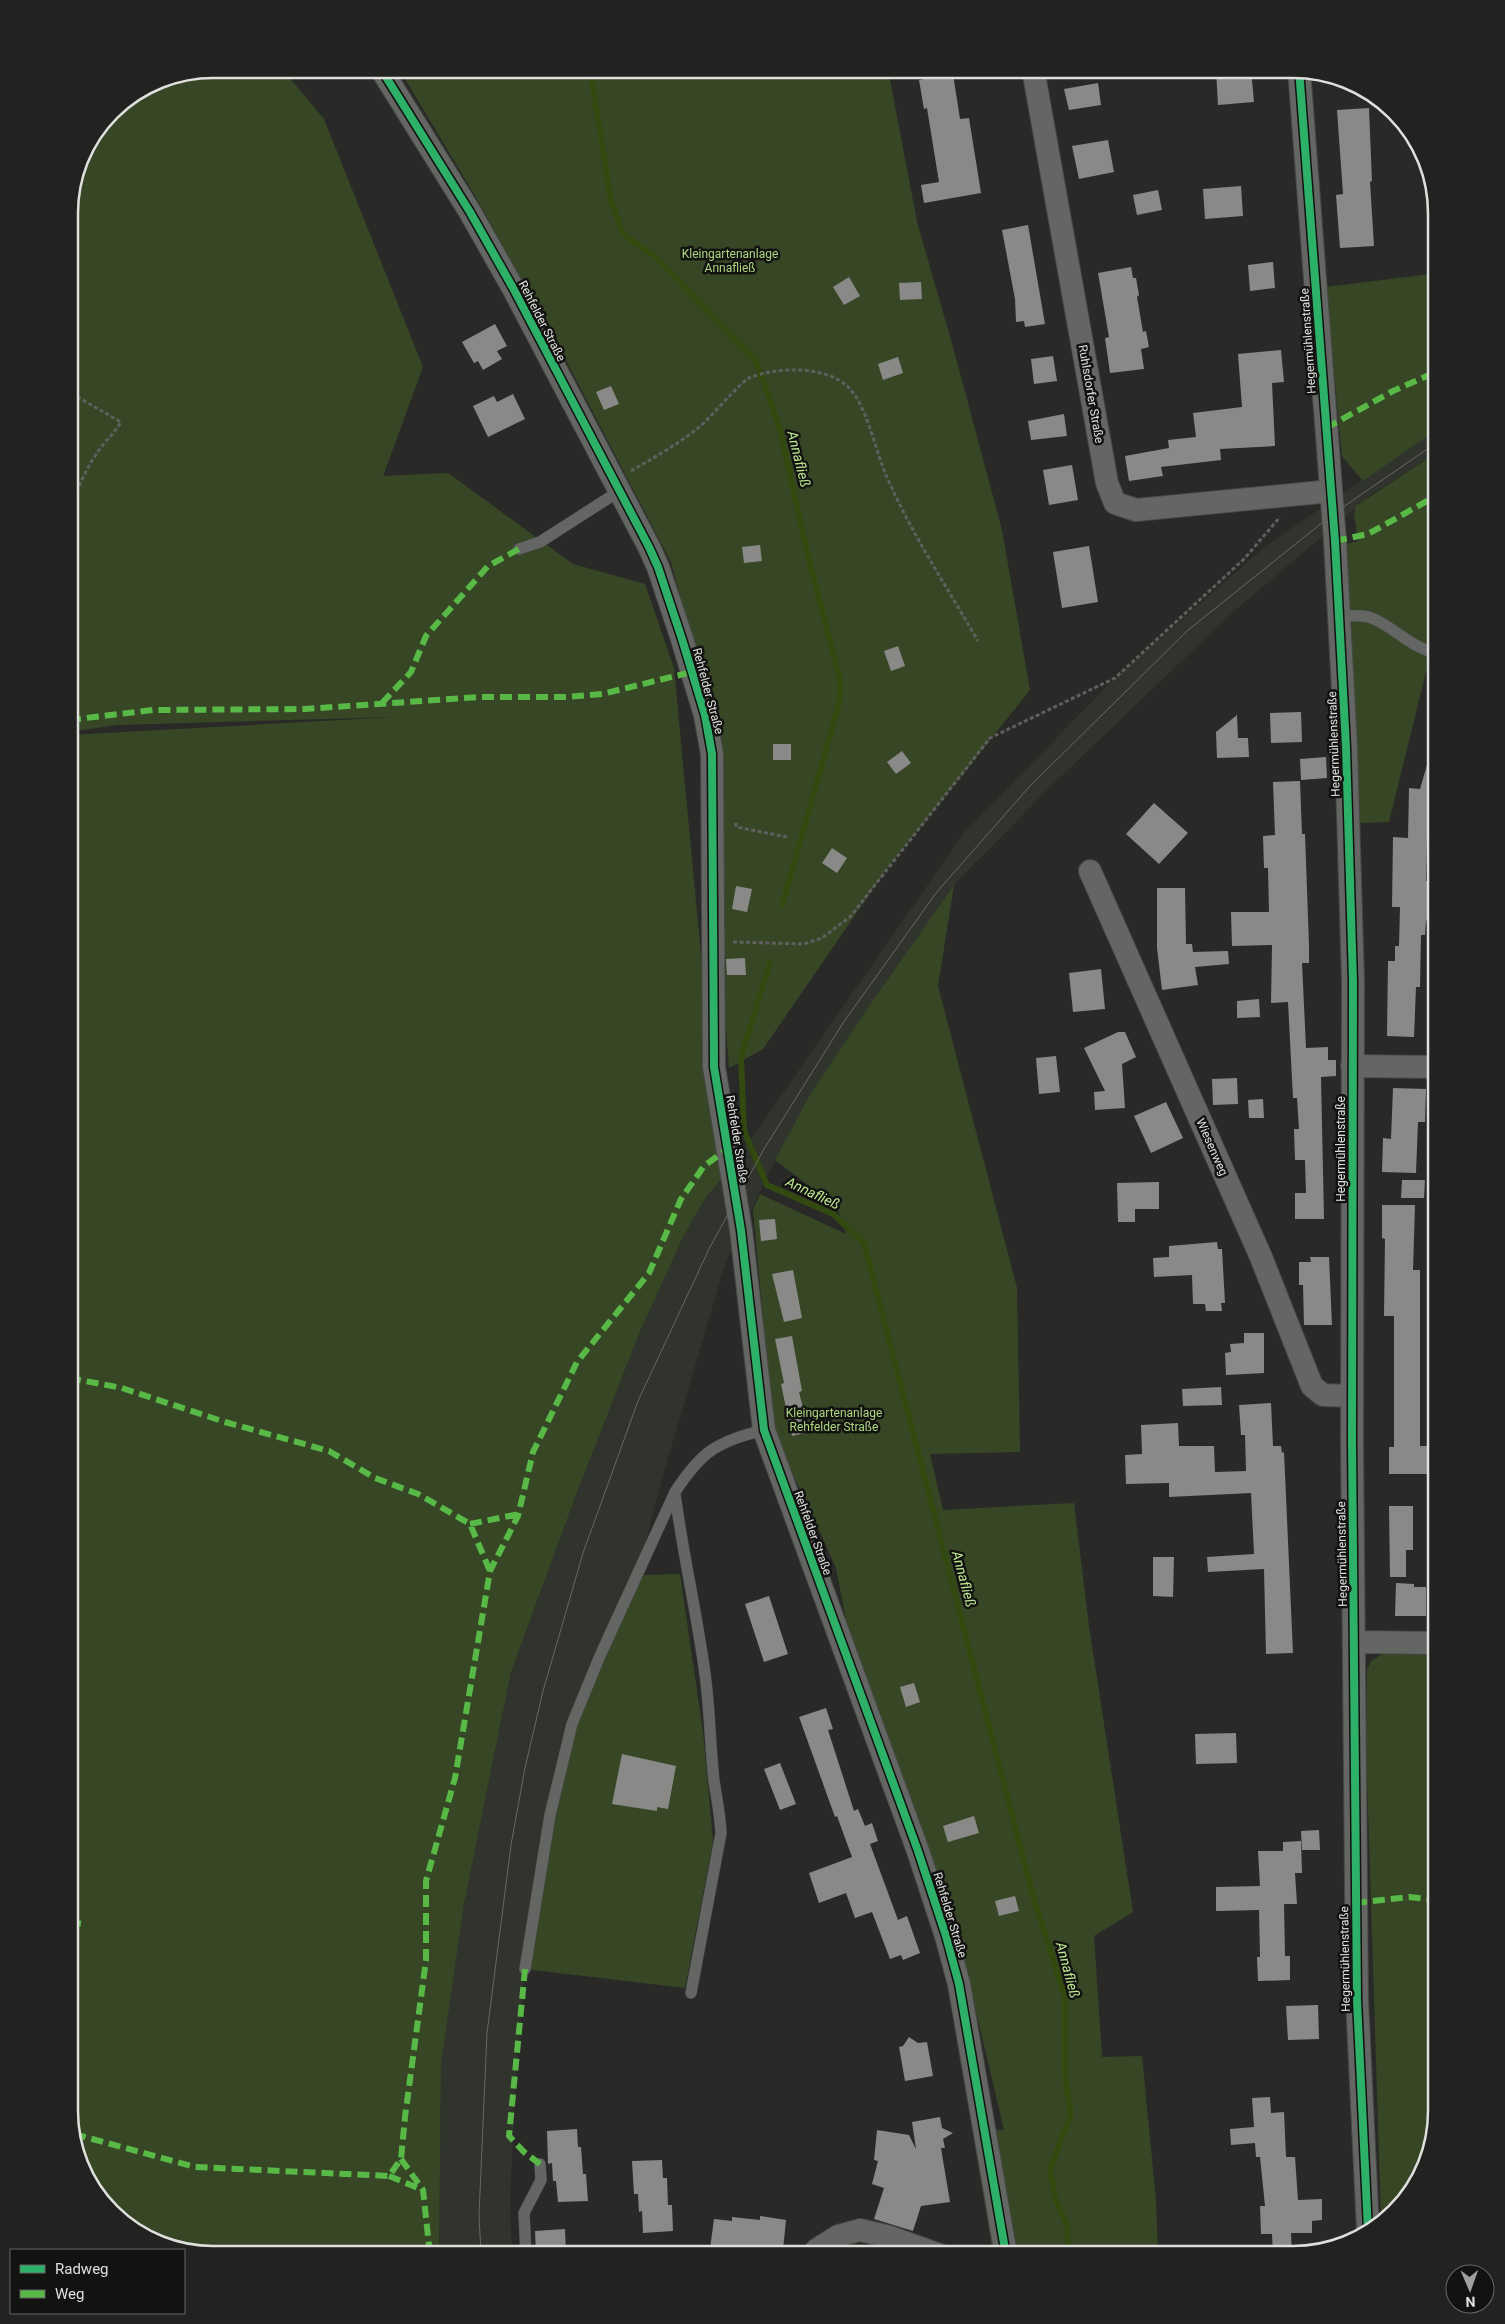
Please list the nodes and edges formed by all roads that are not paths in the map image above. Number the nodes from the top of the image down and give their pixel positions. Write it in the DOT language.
graph roads {
  1 [pos="386,78"];
  2 [pos="1035,78"];
  3 [pos="1300,78"];
  4 [pos="622,483"];
  5 [pos="1331,492"];
  6 [pos="519,549"];
  7 [pos="1339,616"];
  8 [pos="1428,652"];
  9 [pos="1090,871"];
  10 [pos="1352,1066"];
  11 [pos="1428,1067"];
  12 [pos="1352,1396"];
  13 [pos="764,1430"];
  14 [pos="675,1492"];
  15 [pos="1355,1642"];
  16 [pos="1428,1643"];
  17 [pos="525,1969"];
  18 [pos="691,1993"];
  19 [pos="540,2164"];
  20 [pos="1368,2224"];
  21 [pos="526,2246"];
  22 [pos="822,2246"];
  23 [pos="915,2246"];
  24 [pos="1004,2246"];
  1 -- 4 [label="street, Rehfelder Straße"];
  2 -- 5 [label="street, Ruhlsdorfer Straße"];
  3 -- 5 [label="street, Hegermühlenstraße"];
  4 -- 6 [label="lane"];
  4 -- 13 [label="street, Rehfelder Straße"];
  5 -- 7 [label="street, Hegermühlenstraße"];
  7 -- 8 [label="lane"];
  7 -- 10 [label="street, Hegermühlenstraße"];
  9 -- 12 [label="street, Wiesenweg"];
  10 -- 11 [label="street"];
  10 -- 12 [label="street, Hegermühlenstraße"];
  12 -- 15 [label="street, Hegermühlenstraße"];
  13 -- 14 [label="lane"];
  13 -- 24 [label="street, Rehfelder Straße"];
  14 -- 17 [label="lane"];
  14 -- 18 [label="lane"];
  15 -- 16 [label="street"];
  15 -- 20 [label="street, Hegermühlenstraße"];
  19 -- 21 [label="lane"];
  22 -- 23 [label="street"];
}
